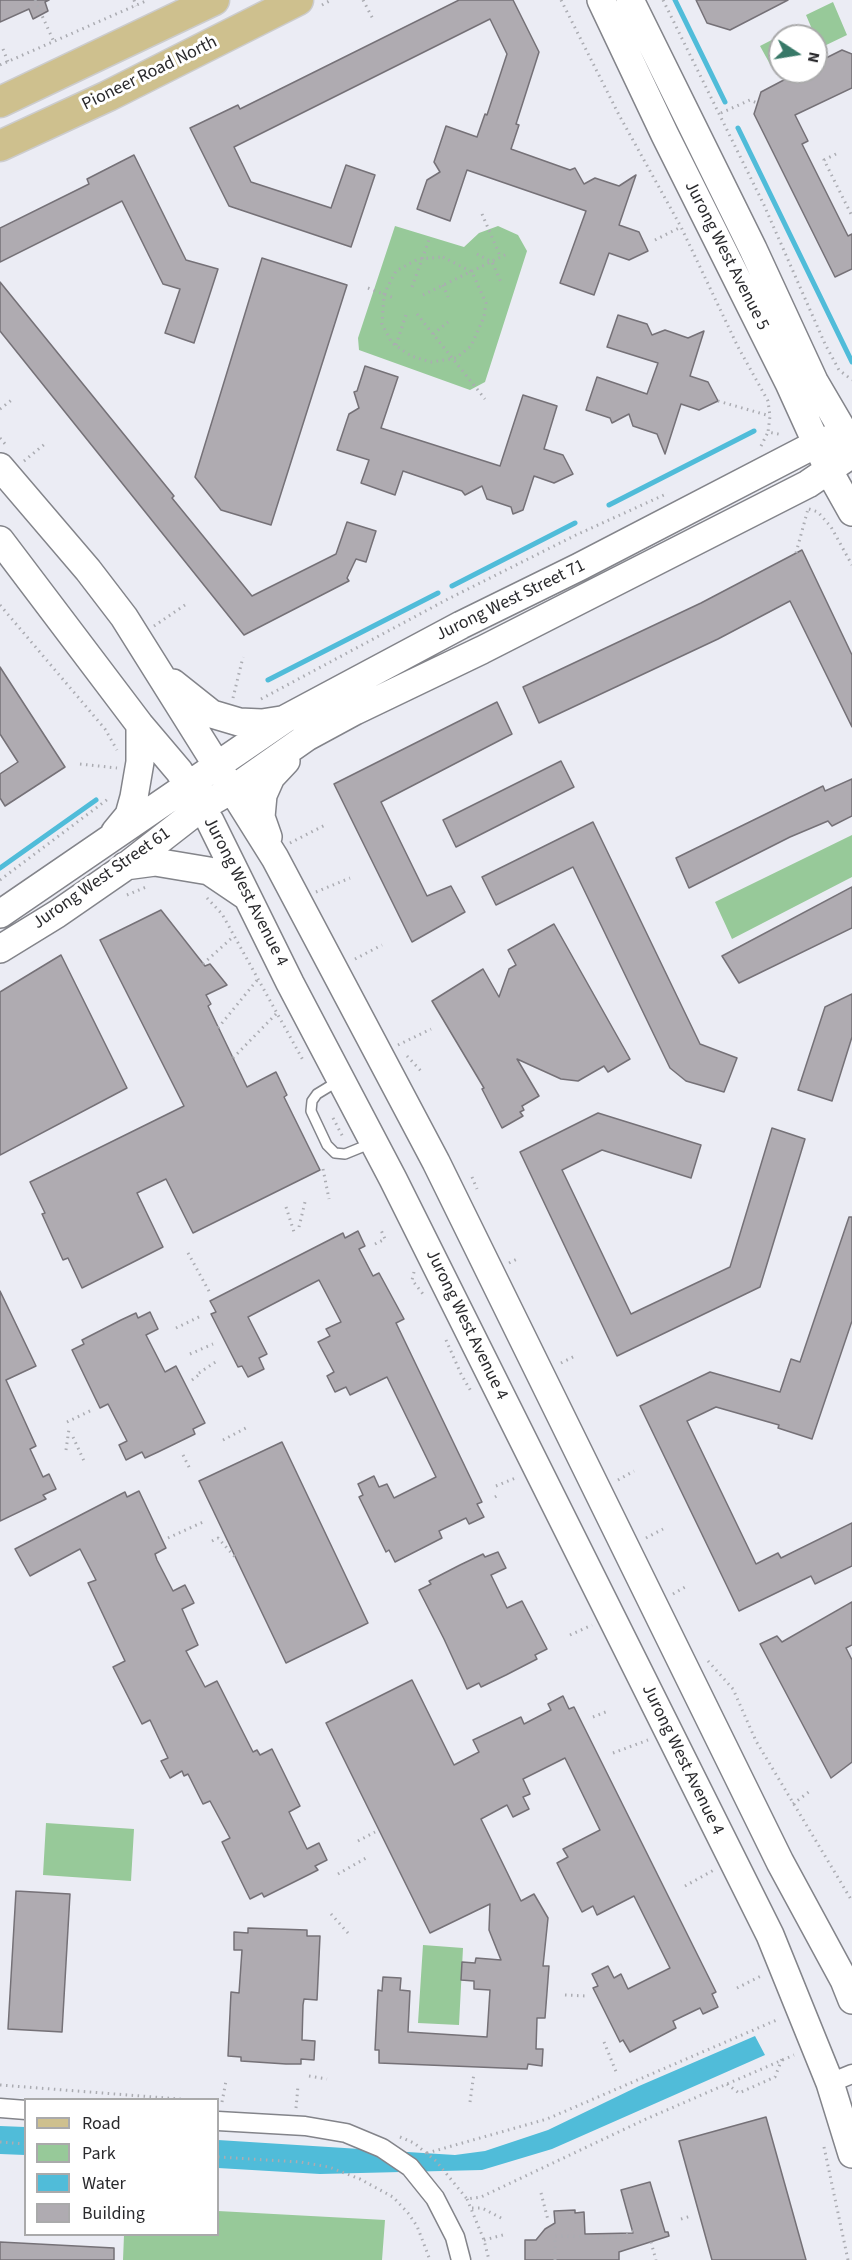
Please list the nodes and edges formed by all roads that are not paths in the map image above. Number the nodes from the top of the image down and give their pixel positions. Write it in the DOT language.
graph roads {
  1 [pos="214,0"];
  2 [pos="298,0"];
  3 [pos="601,0"];
  4 [pos="630,0"];
  5 [pos="0,102"];
  6 [pos="0,146"];
  7 [pos="850,441"];
  8 [pos="816,444"];
  9 [pos="12,464"];
  10 [pos="829,471"];
  11 [pos="852,512"];
  12 [pos="0,540"];
  13 [pos="162,674"];
  14 [pos="285,719"];
  15 [pos="140,725"];
  16 [pos="307,737"];
  17 [pos="217,765"];
  18 [pos="233,789"];
  19 [pos="195,796"];
  20 [pos="105,844"];
  21 [pos="282,850"];
  22 [pos="124,867"];
  23 [pos="247,897"];
  24 [pos="0,914"];
  25 [pos="0,949"];
  26 [pos="331,1085"];
  27 [pos="374,1142"];
  28 [pos="849,1989"];
  29 [pos="842,2086"];
  30 [pos="0,2108"];
  31 [pos="24,2110"];
  32 [pos="219,2121"];
  33 [pos="852,2154"];
  34 [pos="460,2260"];
  1 -- 5 [label="main road"];
  2 -- 6 [label="main road, Pioneer Road North"];
  3 -- 8 [label="main road, Jurong West Avenue 5"];
  4 -- 7 [label="main road, Jurong West Avenue 5"];
  7 -- 8 [label="main road, Jurong West Street 71"];
  7 -- 10 [label="main road, Jurong West Street 71"];
  8 -- 10 [label="main road, Jurong West Avenue 5"];
  8 -- 14 [label="main road, Jurong West Street 71"];
  9 -- 13 [label="main road, Jurong West Avenue 4"];
  10 -- 11 [label="main road, Jurong West Avenue 5"];
  10 -- 16 [label="main road, Jurong West Street 71"];
  12 -- 15 [label="main road, Jurong West Avenue 4"];
  13 -- 14 [label="main road"];
  13 -- 17 [label="main road, Jurong West Avenue 4"];
  14 -- 17 [label="main road, Jurong West Street 71"];
  15 -- 19 [label="main road, Jurong West Avenue 4"];
  15 -- 20 [label="main road"];
  16 -- 18 [label="main road, Jurong West Street 71"];
  16 -- 21 [label="main road"];
  17 -- 18 [label="main road, Jurong West Avenue 4"];
  17 -- 19 [label="main road, Jurong West Street 71"];
  18 -- 19 [label="main road, Jurong West Street 71"];
  18 -- 21 [label="main road, Jurong West Avenue 4"];
  19 -- 20 [label="main road, Jurong West Street 61"];
  19 -- 22 [label="main road, Jurong West Street 61"];
  19 -- 23 [label="main road, Jurong West Avenue 4"];
  20 -- 24 [label="main road, Jurong West Street 61"];
  21 -- 28 [label="main road, Jurong West Avenue 4"];
  22 -- 23 [label="main road"];
  22 -- 25 [label="main road, Jurong West Street 61"];
  23 -- 26 [label="main road, Jurong West Avenue 4"];
  26 -- 27 [label="main road, Jurong West Avenue 4"];
  26 -- 27 [label="lane"];
  27 -- 29 [label="main road, Jurong West Avenue 4"];
  29 -- 33 [label="main road, Jurong West Avenue 4"];
  30 -- 31 [label="street"];
  32 -- 34 [label="street"];
}
